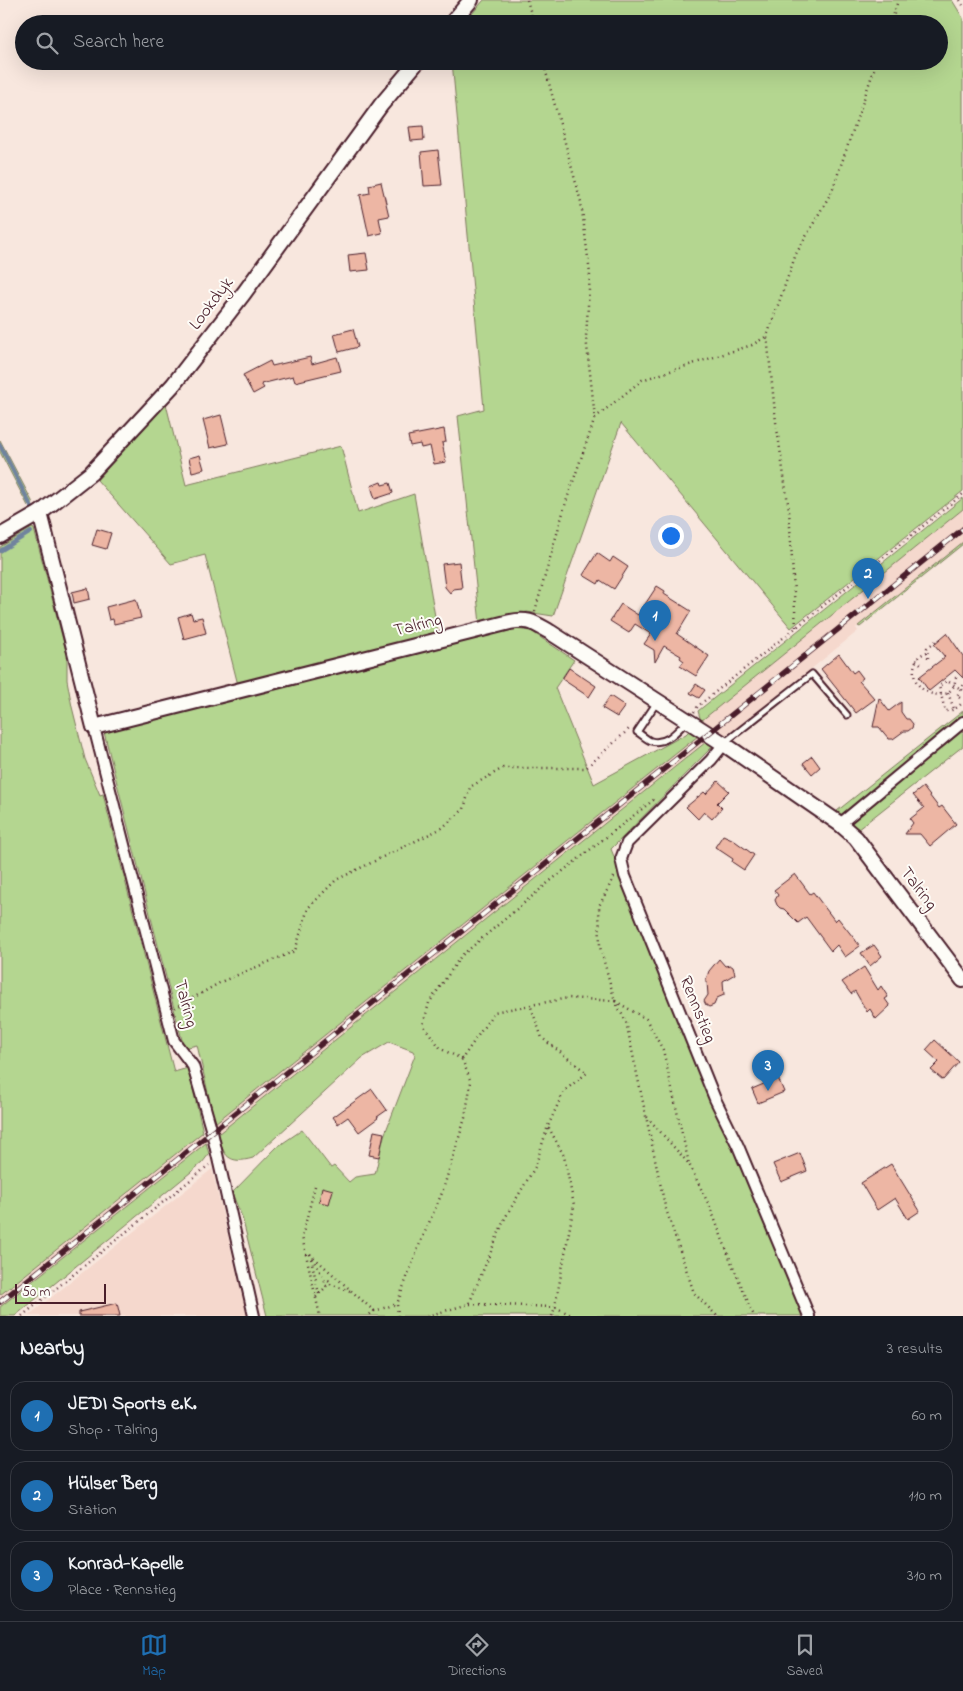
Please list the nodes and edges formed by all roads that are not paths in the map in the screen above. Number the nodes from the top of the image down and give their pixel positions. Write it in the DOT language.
graph roads {
  1 [pos="471,0"];
  2 [pos="458,15"];
  3 [pos="410,70"];
  4 [pos="40,513"];
  5 [pos="0,536"];
  6 [pos="657,701"];
  7 [pos="847,715"];
  8 [pos="687,721"];
  9 [pos="963,722"];
  10 [pos="94,727"];
  11 [pos="724,744"];
  12 [pos="840,824"];
  13 [pos="963,980"];
  14 [pos="254,1316"];
  15 [pos="808,1316"];
  1 -- 2 [label="street"];
  3 -- 4 [label="street, Lookdyk"];
  4 -- 5 [label="street, Lookdyk"];
  4 -- 10 [label="street, Talring"];
  6 -- 8 [label="street, Talring"];
  6 -- 8 [label="lane"];
  6 -- 10 [label="street, Talring"];
  7 -- 11 [label="lane"];
  8 -- 11 [label="street, Talring"];
  9 -- 12 [label="street"];
  10 -- 14 [label="street, Talring"];
  11 -- 12 [label="street, Talring"];
  11 -- 15 [label="street, Rennstieg"];
  12 -- 13 [label="street, Talring"];
}
